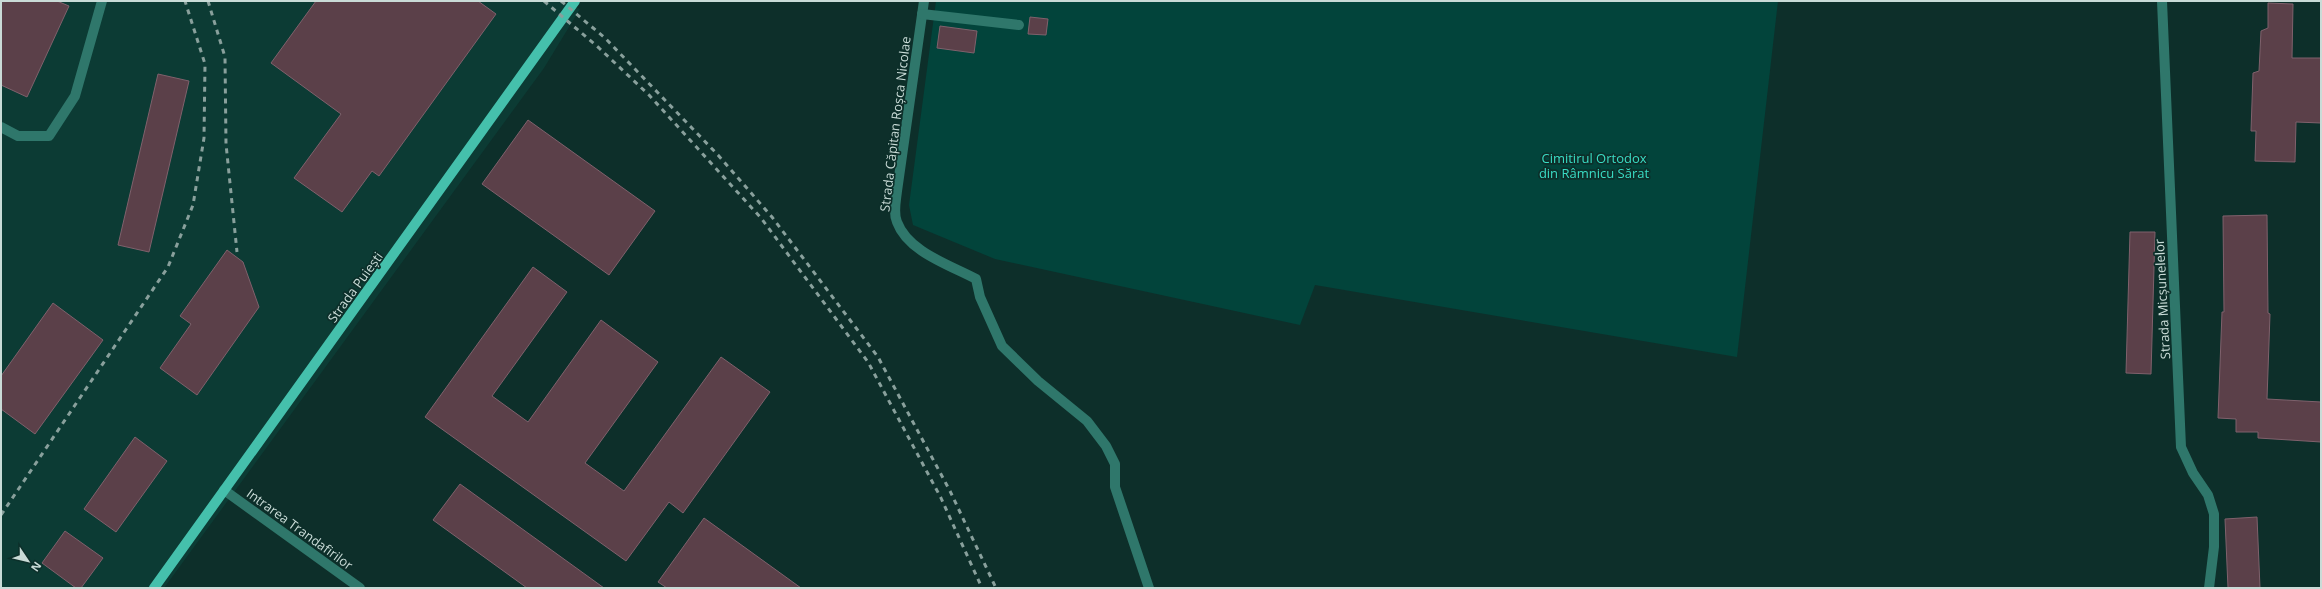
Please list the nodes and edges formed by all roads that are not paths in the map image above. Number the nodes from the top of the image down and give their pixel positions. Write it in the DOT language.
graph roads {
  1 [pos="102,1"];
  2 [pos="575,1"];
  3 [pos="924,1"];
  4 [pos="2162,1"];
  5 [pos="922,14"];
  6 [pos="1019,25"];
  7 [pos="1,127"];
  8 [pos="224,490"];
  9 [pos="154,588"];
  10 [pos="360,588"];
  11 [pos="1149,588"];
  12 [pos="2209,588"];
  1 -- 7 [label="street"];
  2 -- 8 [label="main road, Strada Puiești"];
  3 -- 5 [label="street, Strada Căpitan Roșca Nicolae"];
  4 -- 12 [label="street, Strada Micșunelelor"];
  5 -- 6 [label="street"];
  5 -- 11 [label="street, Strada Căpitan Roșca Nicolae"];
  8 -- 9 [label="main road, Strada Puiești"];
  8 -- 10 [label="street, Intrarea Trandafirilor"];
}
